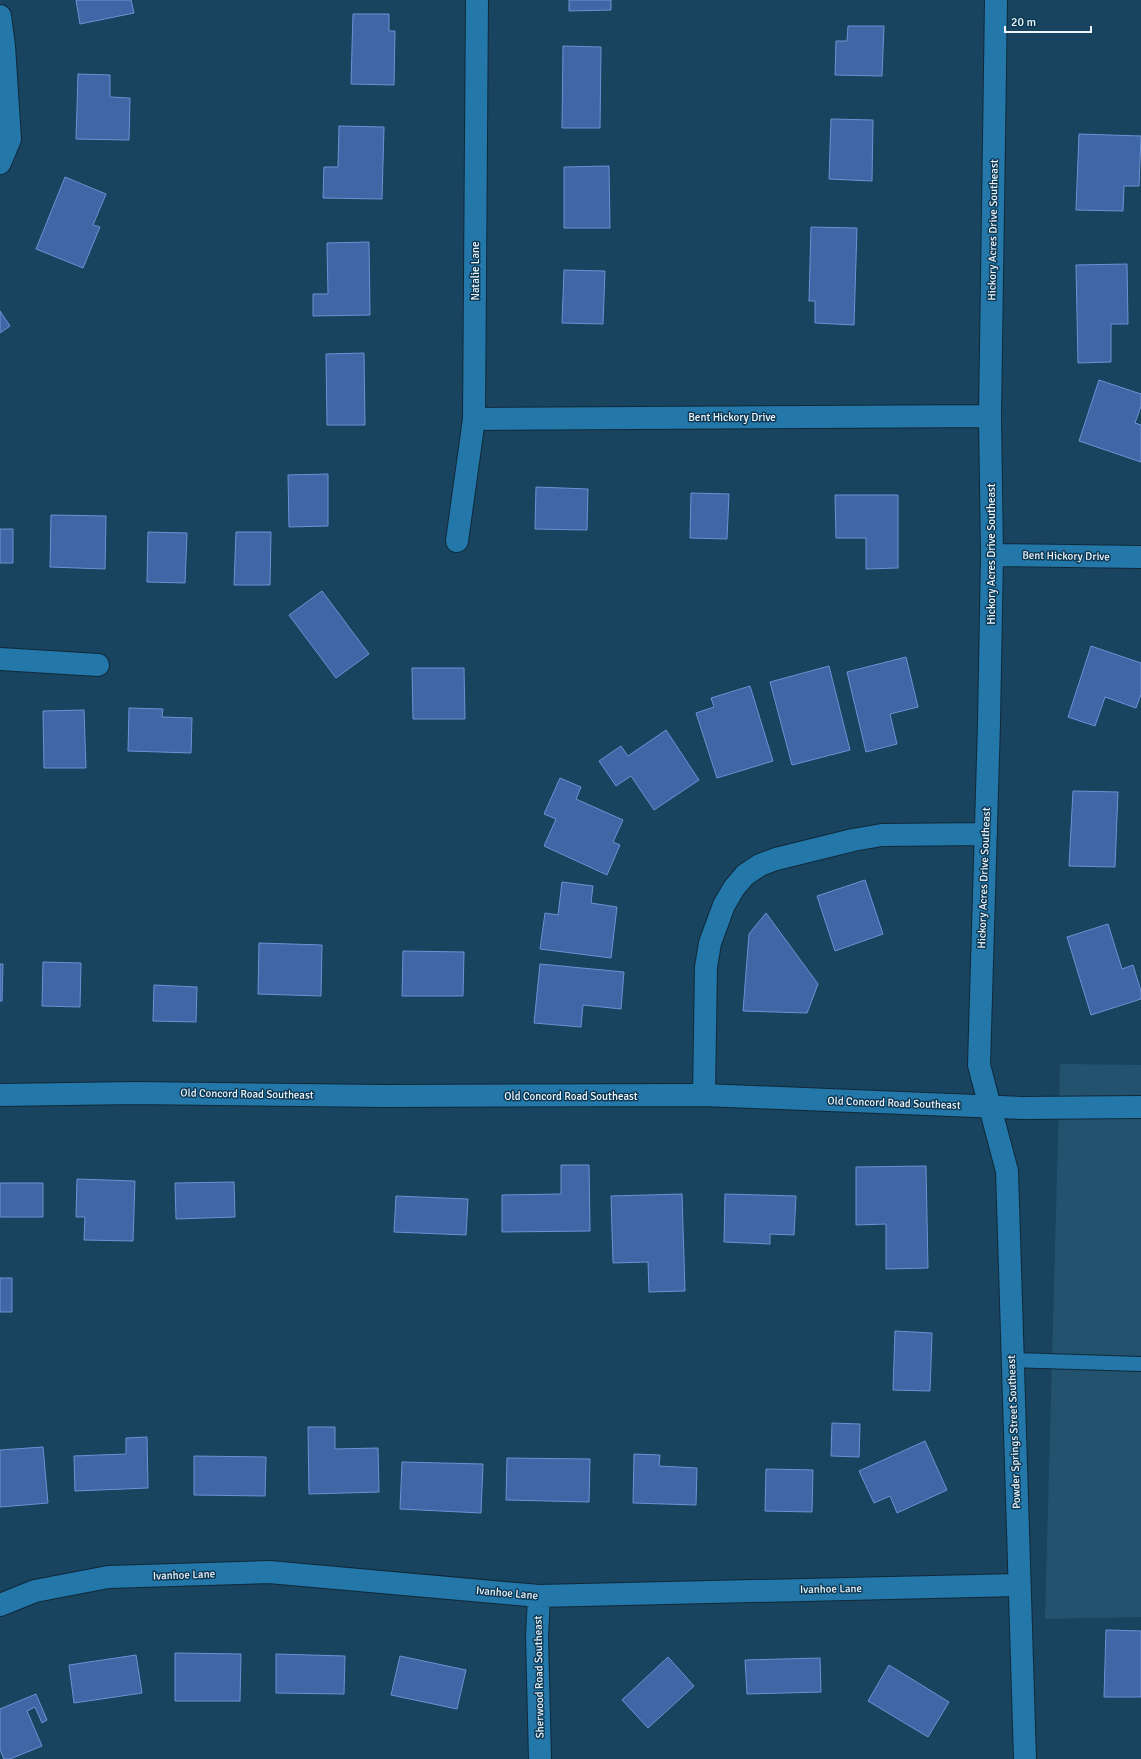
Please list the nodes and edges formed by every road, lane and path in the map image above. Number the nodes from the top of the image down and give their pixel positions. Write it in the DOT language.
graph roads {
  1 [pos="477,0"];
  2 [pos="996,0"];
  3 [pos="0,16"];
  4 [pos="0,164"];
  5 [pos="990,416"];
  6 [pos="474,419"];
  7 [pos="457,541"];
  8 [pos="992,555"];
  9 [pos="1141,557"];
  10 [pos="0,659"];
  11 [pos="98,665"];
  12 [pos="986,834"];
  13 [pos="0,1095"];
  14 [pos="704,1095"];
  15 [pos="990,1106"];
  16 [pos="1141,1107"];
  17 [pos="1012,1360"];
  18 [pos="1141,1364"];
  19 [pos="1019,1585"];
  20 [pos="539,1596"];
  21 [pos="0,1605"];
  22 [pos="540,1759"];
  23 [pos="1025,1759"];
  1 -- 6 [label="street, Natalie Lane"];
  2 -- 5 [label="street, Hickory Acres Drive Southeast"];
  3 -- 4 [label="street"];
  5 -- 6 [label="street, Bent Hickory Drive"];
  5 -- 8 [label="street, Hickory Acres Drive Southeast"];
  6 -- 7 [label="street, Natalie Lane"];
  8 -- 9 [label="street, Bent Hickory Drive"];
  8 -- 12 [label="street, Hickory Acres Drive Southeast"];
  10 -- 11 [label="street"];
  12 -- 14 [label="street"];
  12 -- 15 [label="street, Hickory Acres Drive Southeast"];
  13 -- 14 [label="street, Old Concord Road Southeast"];
  14 -- 15 [label="street, Old Concord Road Southeast"];
  15 -- 16 [label="street, Old Concord Road Southeast"];
  15 -- 17 [label="street, Powder Springs Street Southeast"];
  17 -- 18 [label="lane"];
  17 -- 19 [label="street, Powder Springs Street Southeast"];
  19 -- 20 [label="street, Ivanhoe Lane"];
  19 -- 23 [label="street, Powder Springs Street Southeast"];
  20 -- 21 [label="street, Ivanhoe Lane"];
  20 -- 22 [label="street, Sherwood Road Southeast"];
}
